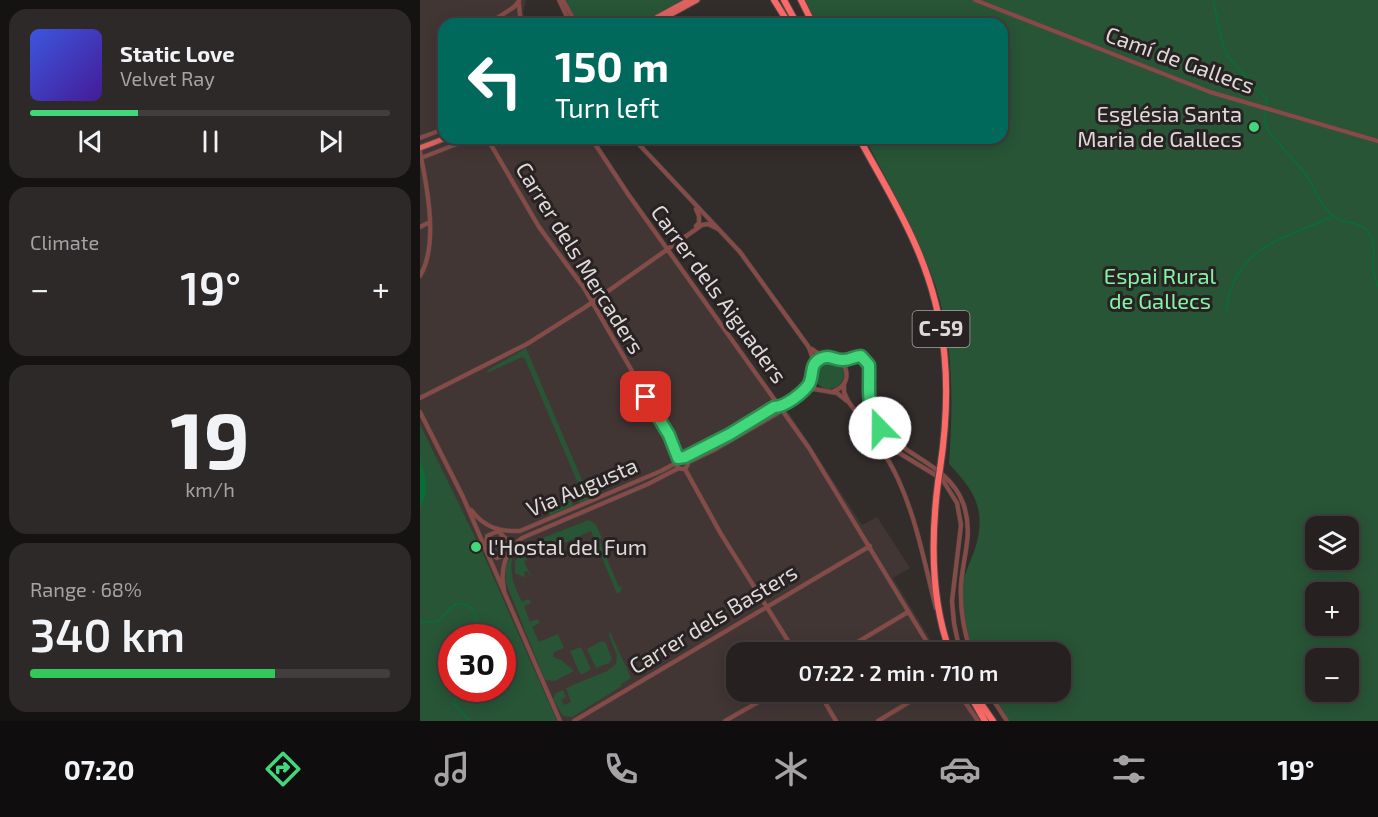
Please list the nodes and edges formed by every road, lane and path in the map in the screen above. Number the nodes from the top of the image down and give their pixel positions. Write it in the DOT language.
graph roads {
  1 [pos="519,0"];
  2 [pos="561,0"];
  3 [pos="689,0"];
  4 [pos="697,0"];
  5 [pos="774,0"];
  6 [pos="784,0"];
  7 [pos="801,0"];
  8 [pos="975,0"];
  9 [pos="497,18"];
  10 [pos="522,18"];
  11 [pos="567,18"];
  12 [pos="572,18"];
  13 [pos="656,18"];
  14 [pos="664,18"];
  15 [pos="785,18"];
  16 [pos="794,18"];
  17 [pos="810,18"];
  18 [pos="438,131"];
  19 [pos="420,138"];
  20 [pos="438,141"];
  21 [pos="1378,141"];
  22 [pos="457,144"];
  23 [pos="491,144"];
  24 [pos="594,144"];
  25 [pos="639,144"];
  26 [pos="862,144"];
  27 [pos="420,150"];
  28 [pos="421,158"];
  29 [pos="693,203"];
  30 [pos="430,222"];
  31 [pos="420,227"];
  32 [pos="718,229"];
  33 [pos="692,231"];
  34 [pos="666,249"];
  35 [pos="420,276"];
  36 [pos="591,302"];
  37 [pos="808,346"];
  38 [pos="827,357"];
  39 [pos="851,358"];
  40 [pos="840,360"];
  41 [pos="813,366"];
  42 [pos="846,370"];
  43 [pos="811,376"];
  44 [pos="844,384"];
  45 [pos="821,391"];
  46 [pos="802,392"];
  47 [pos="834,392"];
  48 [pos="420,398"];
  49 [pos="848,401"];
  50 [pos="779,407"];
  51 [pos="420,412"];
  52 [pos="865,424"];
  53 [pos="685,457"];
  54 [pos="677,461"];
  55 [pos="688,462"];
  56 [pos="679,468"];
  57 [pos="685,469"];
  58 [pos="463,497"];
  59 [pos="498,531"];
  60 [pos="870,546"];
  61 [pos="486,551"];
  62 [pos="509,553"];
  63 [pos="506,596"];
  64 [pos="766,608"];
  65 [pos="908,612"];
  66 [pos="946,636"];
  67 [pos="788,642"];
  68 [pos="858,642"];
  69 [pos="927,642"];
  70 [pos="945,642"];
  71 [pos="946,642"];
  72 [pos="948,642"];
  73 [pos="958,642"];
  74 [pos="967,642"];
  75 [pos="758,702"];
  76 [pos="825,702"];
  77 [pos="909,702"];
  78 [pos="965,702"];
  79 [pos="976,702"];
  80 [pos="980,702"];
  81 [pos="995,702"];
  82 [pos="560,721"];
  83 [pos="574,721"];
  84 [pos="725,721"];
  85 [pos="836,721"];
  86 [pos="878,721"];
  87 [pos="978,721"];
  88 [pos="990,721"];
  89 [pos="1007,721"];
  1 -- 9 [label="street"];
  1 -- 10 [label="street"];
  2 -- 11 [label="street"];
  2 -- 12 [label="street"];
  3 -- 13 [label="main road"];
  4 -- 14 [label="main road"];
  5 -- 15 [label="highway"];
  6 -- 16 [label="highway"];
  7 -- 17 [label="highway"];
  8 -- 21 [label="street, Camí de Gallecs"];
  18 -- 19 [label="street"];
  20 -- 27 [label="main road"];
  22 -- 28 [label="street"];
  23 -- 36 [label="street, Carrer dels Mercaders"];
  24 -- 34 [label="street, Carrer dels Aiguaders"];
  25 -- 29 [label="street"];
  26 -- 66 [label="highway, C-59, bridge"];
  27 -- 28 [label="street"];
  28 -- 30 [label="street"];
  29 -- 32 [label="street"];
  29 -- 33 [label="street"];
  30 -- 31 [label="street"];
  30 -- 35 [label="street"];
  32 -- 33 [label="street"];
  32 -- 37 [label="street"];
  33 -- 34 [label="street"];
  34 -- 36 [label="street"];
  34 -- 50 [label="street, Carrer dels Aiguaders"];
  36 -- 48 [label="street"];
  36 -- 54 [label="street, Carrer dels Mercaders"];
  37 -- 38 [label="street"];
  37 -- 41 [label="street"];
  38 -- 40 [label="street"];
  38 -- 41 [label="street"];
  39 -- 40 [label="street"];
  39 -- 42 [label="street"];
  39 -- 74 [label="street"];
  40 -- 42 [label="street"];
  41 -- 43 [label="street"];
  42 -- 44 [label="street"];
  43 -- 45 [label="street"];
  43 -- 46 [label="street"];
  44 -- 47 [label="street"];
  44 -- 49 [label="street"];
  45 -- 46 [label="street"];
  45 -- 47 [label="street"];
  46 -- 50 [label="street"];
  47 -- 49 [label="street"];
  49 -- 52 [label="street"];
  50 -- 53 [label="street"];
  50 -- 55 [label="street"];
  50 -- 60 [label="street, Carrer dels Aiguaders"];
  51 -- 58 [label="street"];
  52 -- 70 [label="street"];
  52 -- 73 [label="street"];
  53 -- 54 [label="street, Via Augusta"];
  53 -- 55 [label="street"];
  54 -- 56 [label="street, Carrer dels Mercaders"];
  54 -- 59 [label="street, Via Augusta"];
  55 -- 57 [label="street"];
  56 -- 57 [label="street"];
  56 -- 62 [label="street, Via Augusta"];
  57 -- 64 [label="street"];
  58 -- 59 [label="street, Via Augusta"];
  58 -- 61 [label="street"];
  59 -- 61 [label="street"];
  59 -- 62 [label="street, Via Augusta"];
  60 -- 64 [label="street, Carrer dels Basters"];
  60 -- 65 [label="street, Carrer dels Aiguaders"];
  61 -- 62 [label="street"];
  61 -- 63 [label="street"];
  62 -- 63 [label="street"];
  63 -- 82 [label="street"];
  64 -- 67 [label="street"];
  64 -- 83 [label="street, Carrer dels Basters"];
  65 -- 68 [label="street"];
  65 -- 69 [label="street, Carrer dels Aiguaders"];
  66 -- 71 [label="highway, C-59"];
  66 -- 72 [label="highway, C-59"];
  75 -- 84 [label="street"];
  76 -- 85 [label="street"];
  77 -- 86 [label="street"];
  78 -- 87 [label="street"];
  79 -- 88 [label="highway"];
  80 -- 88 [label="highway"];
  81 -- 89 [label="street"];
}
